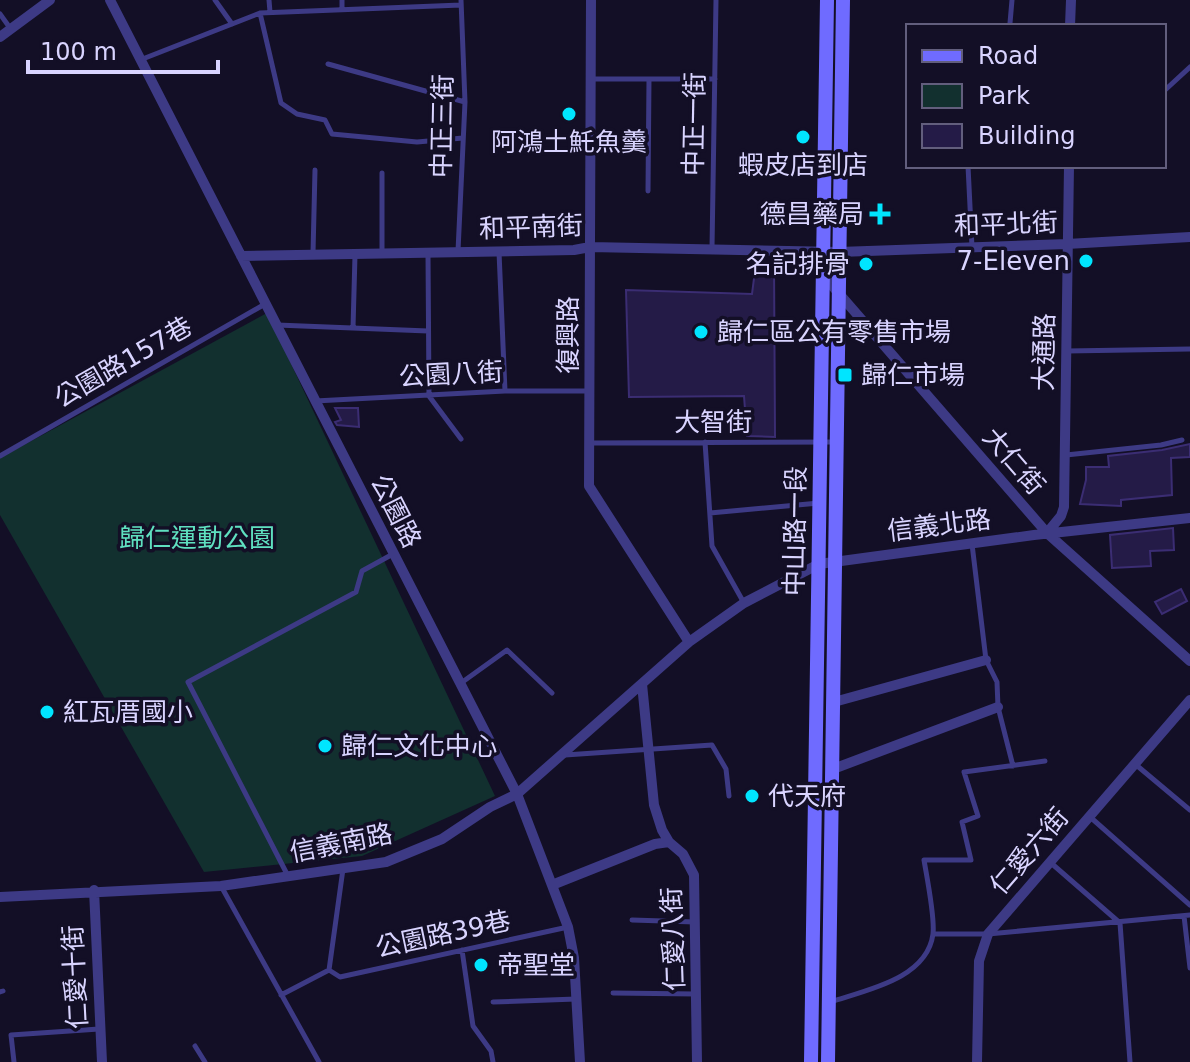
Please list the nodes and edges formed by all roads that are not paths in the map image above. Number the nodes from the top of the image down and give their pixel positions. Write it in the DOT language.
graph roads {
  1 [pos="50,0"];
  2 [pos="110,0"];
  3 [pos="215,0"];
  4 [pos="269,0"];
  5 [pos="342,0"];
  6 [pos="591,0"];
  7 [pos="716,0"];
  8 [pos="827,0"];
  9 [pos="843,0"];
  10 [pos="1012,0"];
  11 [pos="1071,0"];
  12 [pos="461,2"];
  13 [pos="342,9"];
  14 [pos="270,12"];
  15 [pos="260,13"];
  16 [pos="0,14"];
  17 [pos="1010,23"];
  18 [pos="232,24"];
  19 [pos="1070,24"];
  20 [pos="11,29"];
  21 [pos="0,37"];
  22 [pos="140,60"];
  23 [pos="328,64"];
  24 [pos="1190,67"];
  25 [pos="591,79"];
  26 [pos="649,79"];
  27 [pos="715,79"];
  28 [pos="1166,89"];
  29 [pos="465,102"];
  30 [pos="463,138"];
  31 [pos="968,168"];
  32 [pos="1069,168"];
  33 [pos="315,170"];
  34 [pos="382,173"];
  35 [pos="648,191"];
  36 [pos="1190,237"];
  37 [pos="1067,244"];
  38 [pos="590,247"];
  39 [pos="972,247"];
  40 [pos="712,248"];
  41 [pos="822,251"];
  42 [pos="458,252"];
  43 [pos="499,252"];
  44 [pos="839,252"];
  45 [pos="382,253"];
  46 [pos="428,253"];
  47 [pos="355,254"];
  48 [pos="313,255"];
  49 [pos="241,256"];
  50 [pos="822,274"];
  51 [pos="839,291"];
  52 [pos="266,304"];
  53 [pos="276,325"];
  54 [pos="353,328"];
  55 [pos="428,331"];
  56 [pos="1190,349"];
  57 [pos="1066,351"];
  58 [pos="505,391"];
  59 [pos="590,391"];
  60 [pos="429,396"];
  61 [pos="315,401"];
  62 [pos="461,439"];
  63 [pos="1182,440"];
  64 [pos="705,442"];
  65 [pos="820,442"];
  66 [pos="837,442"];
  67 [pos="590,443"];
  68 [pos="1065,455"];
  69 [pos="0,456"];
  70 [pos="820,502"];
  71 [pos="710,513"];
  72 [pos="1190,518"];
  73 [pos="1047,533"];
  74 [pos="972,543"];
  75 [pos="394,554"];
  76 [pos="836,560"];
  77 [pos="819,564"];
  78 [pos="744,603"];
  79 [pos="689,642"];
  80 [pos="986,660"];
  81 [pos="1190,661"];
  82 [pos="460,684"];
  83 [pos="642,684"];
  84 [pos="552,693"];
  85 [pos="1190,700"];
  86 [pos="834,702"];
  87 [pos="998,707"];
  88 [pos="648,749"];
  89 [pos="561,755"];
  90 [pos="1045,761"];
  91 [pos="1135,763"];
  92 [pos="1013,766"];
  93 [pos="833,769"];
  94 [pos="517,794"];
  95 [pos="729,796"];
  96 [pos="1190,810"];
  97 [pos="1089,815"];
  98 [pos="669,842"];
  99 [pos="1049,861"];
  100 [pos="343,869"];
  101 [pos="288,876"];
  102 [pos="552,885"];
  103 [pos="221,886"];
  104 [pos="94,890"];
  105 [pos="0,897"];
  106 [pos="1190,905"];
  107 [pos="1187,916"];
  108 [pos="632,920"];
  109 [pos="696,922"];
  110 [pos="1120,923"];
  111 [pos="568,927"];
  112 [pos="933,934"];
  113 [pos="988,934"];
  114 [pos="461,950"];
  115 [pos="1190,968"];
  116 [pos="329,970"];
  117 [pos="613,993"];
  118 [pos="697,994"];
  119 [pos="281,995"];
  120 [pos="577,998"];
  121 [pos="493,1002"];
  122 [pos="829,1002"];
  123 [pos="100,1029"];
  124 [pos="195,1046"];
  125 [pos="14,1062"];
  126 [pos="102,1062"];
  127 [pos="205,1062"];
  128 [pos="319,1062"];
  129 [pos="493,1062"];
  130 [pos="580,1062"];
  131 [pos="697,1062"];
  132 [pos="811,1062"];
  133 [pos="828,1062"];
  134 [pos="977,1062"];
  135 [pos="1130,1062"];
  1 -- 20 [label="street"];
  2 -- 22 [label="street, 公園路"];
  3 -- 18 [label="lane"];
  4 -- 14 [label="lane"];
  5 -- 13 [label="lane"];
  6 -- 25 [label="street, 復興路"];
  7 -- 27 [label="lane, 中正一街"];
  8 -- 41 [label="main road, 中山路一段"];
  9 -- 44 [label="main road, 中山路一段"];
  10 -- 17 [label="lane"];
  11 -- 19 [label="street"];
  12 -- 13 [label="lane"];
  12 -- 29 [label="lane, 中正三街"];
  13 -- 14 [label="lane"];
  14 -- 15 [label="lane"];
  15 -- 18 [label="lane"];
  15 -- 30 [label="lane"];
  16 -- 20 [label="lane"];
  18 -- 22 [label="lane"];
  20 -- 21 [label="street"];
  22 -- 49 [label="street, 公園路"];
  23 -- 29 [label="lane"];
  24 -- 28 [label="lane"];
  25 -- 26 [label="lane"];
  25 -- 38 [label="street, 復興路"];
  26 -- 27 [label="lane"];
  26 -- 35 [label="lane"];
  27 -- 40 [label="lane, 中正一街"];
  29 -- 30 [label="lane, 中正三街"];
  30 -- 42 [label="lane, 中正三街"];
  31 -- 39 [label="lane"];
  32 -- 37 [label="street, 大通路"];
  33 -- 48 [label="lane"];
  34 -- 45 [label="lane"];
  36 -- 37 [label="street, 和平北街"];
  37 -- 39 [label="street, 和平北街"];
  37 -- 57 [label="street, 大通路"];
  38 -- 40 [label="street, 和平南街"];
  38 -- 43 [label="street, 和平南街"];
  38 -- 59 [label="street, 復興路"];
  39 -- 44 [label="street, 和平北街"];
  40 -- 41 [label="street, 和平南街"];
  41 -- 44 [label="street, 和平北街"];
  41 -- 50 [label="main road, 中山路一段"];
  42 -- 43 [label="street, 和平南街"];
  42 -- 46 [label="street, 和平南街"];
  43 -- 58 [label="lane"];
  44 -- 51 [label="main road, 中山路一段"];
  45 -- 46 [label="street, 和平南街"];
  45 -- 47 [label="street, 和平南街"];
  46 -- 55 [label="lane"];
  47 -- 48 [label="street, 和平南街"];
  47 -- 54 [label="lane"];
  48 -- 49 [label="street, 和平南街"];
  49 -- 52 [label="street, 公園路"];
  50 -- 51 [label="street, 大仁街"];
  50 -- 65 [label="main road, 中山路一段"];
  51 -- 66 [label="main road, 中山路一段"];
  51 -- 73 [label="street, 大仁街"];
  52 -- 53 [label="street, 公園路"];
  52 -- 69 [label="lane, 公園路157巷"];
  53 -- 54 [label="lane"];
  53 -- 61 [label="street, 公園路"];
  54 -- 55 [label="lane"];
  55 -- 60 [label="lane"];
  56 -- 57 [label="lane"];
  57 -- 68 [label="street, 大通路"];
  58 -- 59 [label="lane, 公園八街"];
  58 -- 60 [label="lane, 公園八街"];
  59 -- 67 [label="street, 復興路"];
  60 -- 61 [label="lane, 公園八街"];
  60 -- 62 [label="lane"];
  61 -- 75 [label="street, 公園路"];
  63 -- 68 [label="lane"];
  64 -- 65 [label="lane, 大智街"];
  64 -- 67 [label="lane, 大智街"];
  64 -- 71 [label="lane"];
  65 -- 66 [label="lane, 大智街"];
  65 -- 70 [label="main road, 中山路一段"];
  66 -- 76 [label="main road, 中山路一段"];
  67 -- 79 [label="street, 復興路"];
  68 -- 73 [label="street, 大通路"];
  70 -- 71 [label="lane"];
  70 -- 77 [label="main road, 中山路一段"];
  71 -- 78 [label="lane"];
  72 -- 73 [label="street, 信義北路"];
  73 -- 74 [label="street, 信義北路"];
  73 -- 81 [label="street, 大仁街"];
  74 -- 76 [label="street, 信義北路"];
  74 -- 80 [label="lane"];
  75 -- 82 [label="street, 公園路"];
  75 -- 101 [label="lane"];
  76 -- 77 [label="street, 信義南路"];
  76 -- 86 [label="main road, 中山路一段"];
  77 -- 78 [label="street, 信義南路"];
  77 -- 132 [label="main road, 中山路一段"];
  78 -- 79 [label="street, 信義南路"];
  79 -- 83 [label="street, 信義南路"];
  80 -- 86 [label="street"];
  80 -- 87 [label="lane"];
  82 -- 84 [label="lane"];
  82 -- 94 [label="street, 公園路"];
  83 -- 88 [label="street, 仁愛八街"];
  83 -- 89 [label="street, 信義南路"];
  85 -- 91 [label="street, 仁愛六街"];
  86 -- 93 [label="main road, 中山路一段"];
  87 -- 92 [label="lane"];
  87 -- 93 [label="street"];
  88 -- 89 [label="lane"];
  88 -- 95 [label="lane"];
  88 -- 98 [label="street, 仁愛八街"];
  89 -- 94 [label="street, 信義南路"];
  90 -- 92 [label="lane"];
  91 -- 96 [label="lane"];
  91 -- 97 [label="street, 仁愛六街"];
  92 -- 112 [label="lane"];
  93 -- 122 [label="main road, 中山路一段"];
  94 -- 100 [label="street, 信義南路"];
  94 -- 102 [label="street, 公園路"];
  97 -- 99 [label="street, 仁愛六街"];
  97 -- 106 [label="lane"];
  98 -- 102 [label="street"];
  98 -- 109 [label="street, 仁愛八街"];
  99 -- 110 [label="lane"];
  99 -- 113 [label="street, 仁愛六街"];
  100 -- 101 [label="street, 信義南路"];
  100 -- 116 [label="lane"];
  101 -- 103 [label="street, 信義南路"];
  102 -- 111 [label="street, 公園路"];
  103 -- 104 [label="street, 信義南路"];
  103 -- 119 [label="lane"];
  104 -- 105 [label="street, 信義南路"];
  104 -- 123 [label="street, 仁愛十街"];
  107 -- 110 [label="lane"];
  107 -- 115 [label="lane"];
  108 -- 109 [label="lane"];
  109 -- 118 [label="street, 仁愛八街"];
  110 -- 113 [label="lane"];
  110 -- 135 [label="lane"];
  111 -- 114 [label="lane, 公園路39巷"];
  111 -- 120 [label="street, 公園路"];
  112 -- 113 [label="lane"];
  112 -- 122 [label="lane"];
  113 -- 134 [label="street, 仁愛六街"];
  114 -- 116 [label="lane, 公園路39巷"];
  114 -- 129 [label="lane"];
  116 -- 119 [label="lane"];
  117 -- 118 [label="lane"];
  118 -- 131 [label="street, 仁愛八街"];
  119 -- 128 [label="lane"];
  120 -- 121 [label="lane"];
  120 -- 130 [label="street, 公園路"];
  122 -- 133 [label="main road, 中山路一段"];
  123 -- 125 [label="lane"];
  123 -- 126 [label="street, 仁愛十街"];
  124 -- 127 [label="lane"];
}
